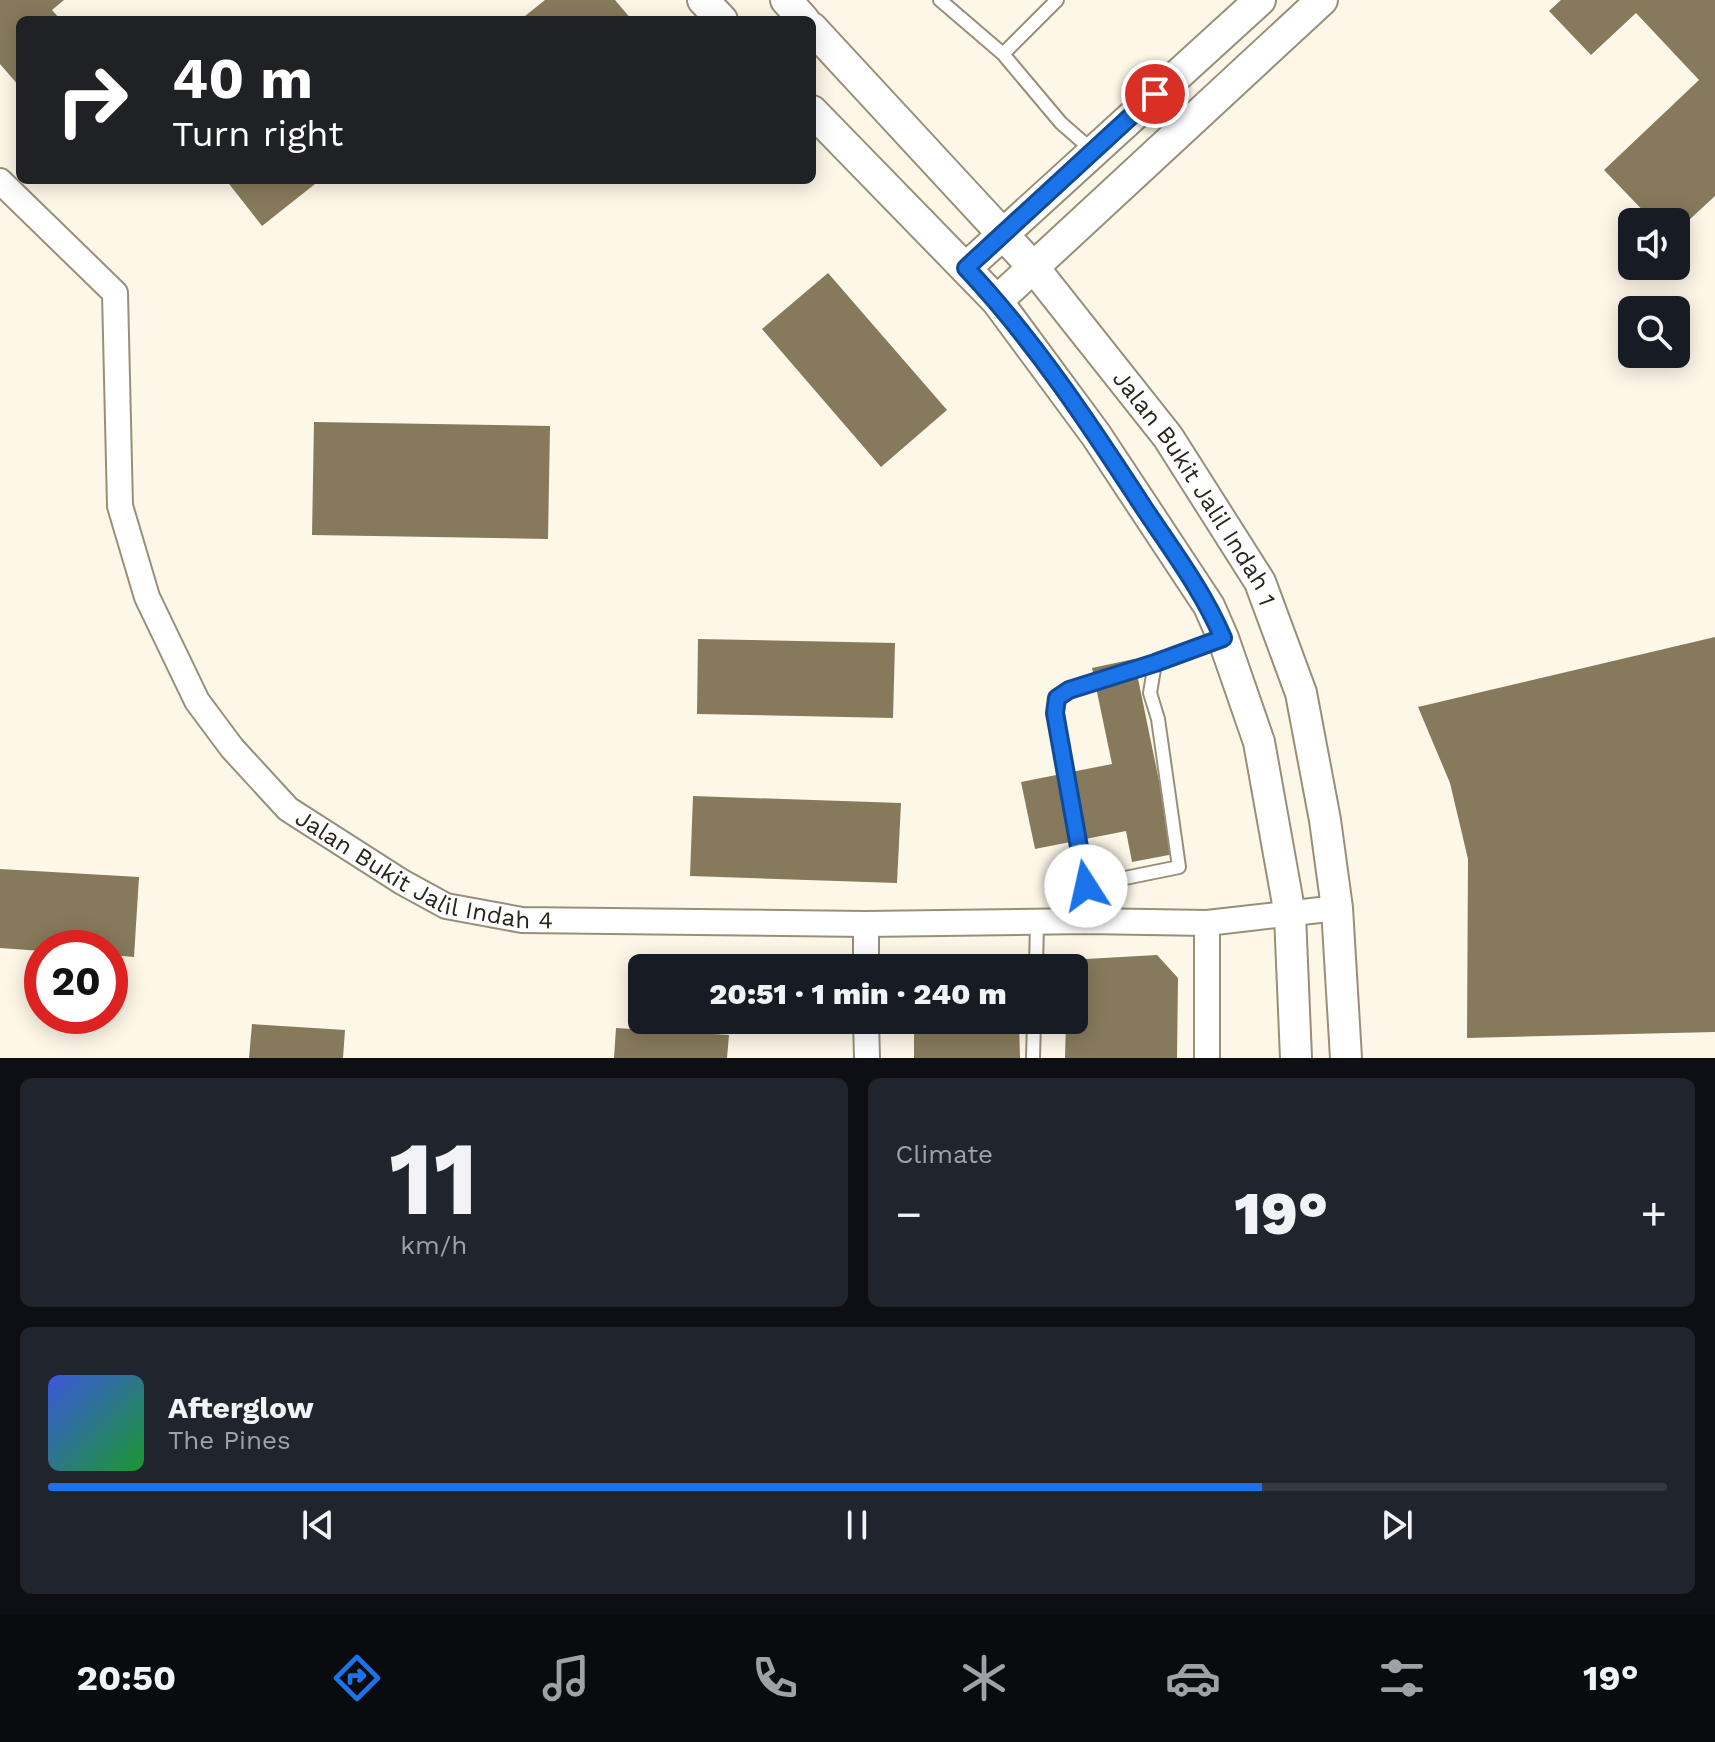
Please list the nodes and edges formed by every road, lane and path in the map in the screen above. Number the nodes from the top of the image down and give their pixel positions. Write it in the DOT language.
graph roads {
  1 [pos="703,0"];
  2 [pos="786,0"];
  3 [pos="940,0"];
  4 [pos="1057,0"];
  5 [pos="1260,0"];
  6 [pos="1322,0"];
  7 [pos="718,16"];
  8 [pos="800,16"];
  9 [pos="816,32"];
  10 [pos="1003,54"];
  11 [pos="816,115"];
  12 [pos="1093,151"];
  13 [pos="0,181"];
  14 [pos="1002,236"];
  15 [pos="966,268"];
  16 [pos="1034,268"];
  17 [pos="997,301"];
  18 [pos="1223,638"];
  19 [pos="1155,663"];
  20 [pos="1086,886"];
  21 [pos="1337,908"];
  22 [pos="1290,915"];
  23 [pos="1087,921"];
  24 [pos="1037,922"];
  25 [pos="1207,923"];
  26 [pos="866,924"];
  27 [pos="866,954"];
  28 [pos="1036,954"];
  29 [pos="866,1034"];
  30 [pos="1034,1034"];
  31 [pos="867,1058"];
  32 [pos="1033,1058"];
  33 [pos="1207,1058"];
  34 [pos="1296,1058"];
  35 [pos="1346,1058"];
  1 -- 7 [label="street"];
  2 -- 8 [label="street"];
  3 -- 10 [label="lane"];
  4 -- 10 [label="lane"];
  5 -- 12 [label="street"];
  6 -- 16 [label="street"];
  9 -- 14 [label="street, Jalan Bukit Jalil Indah 1"];
  10 -- 12 [label="lane"];
  11 -- 15 [label="street, Jalan Bukit Jalil Indah 1"];
  12 -- 14 [label="street"];
  13 -- 26 [label="street, Jalan Bukit Jalil Indah 4"];
  14 -- 15 [label="street"];
  14 -- 16 [label="street, Jalan Bukit Jalil Indah 1"];
  15 -- 17 [label="street, Jalan Bukit Jalil Indah 1"];
  16 -- 17 [label="street"];
  16 -- 21 [label="street, Jalan Bukit Jalil Indah 1"];
  17 -- 18 [label="street, Jalan Bukit Jalil Indah 1"];
  18 -- 19 [label="lane"];
  18 -- 22 [label="street, Jalan Bukit Jalil Indah 1"];
  19 -- 20 [label="lane"];
  19 -- 20 [label="lane"];
  20 -- 23 [label="lane"];
  21 -- 22 [label="street, Jalan Bukit Jalil Indah 4"];
  21 -- 35 [label="street, Jalan Bukit Jalil Indah 1"];
  22 -- 25 [label="street, Jalan Bukit Jalil Indah 4"];
  22 -- 34 [label="street, Jalan Bukit Jalil Indah 1"];
  23 -- 24 [label="street, Jalan Bukit Jalil Indah 4"];
  23 -- 25 [label="street, Jalan Bukit Jalil Indah 4"];
  24 -- 26 [label="street, Jalan Bukit Jalil Indah 4"];
  24 -- 28 [label="lane"];
  25 -- 33 [label="street"];
  26 -- 27 [label="street"];
  29 -- 31 [label="street"];
  30 -- 32 [label="lane"];
}
